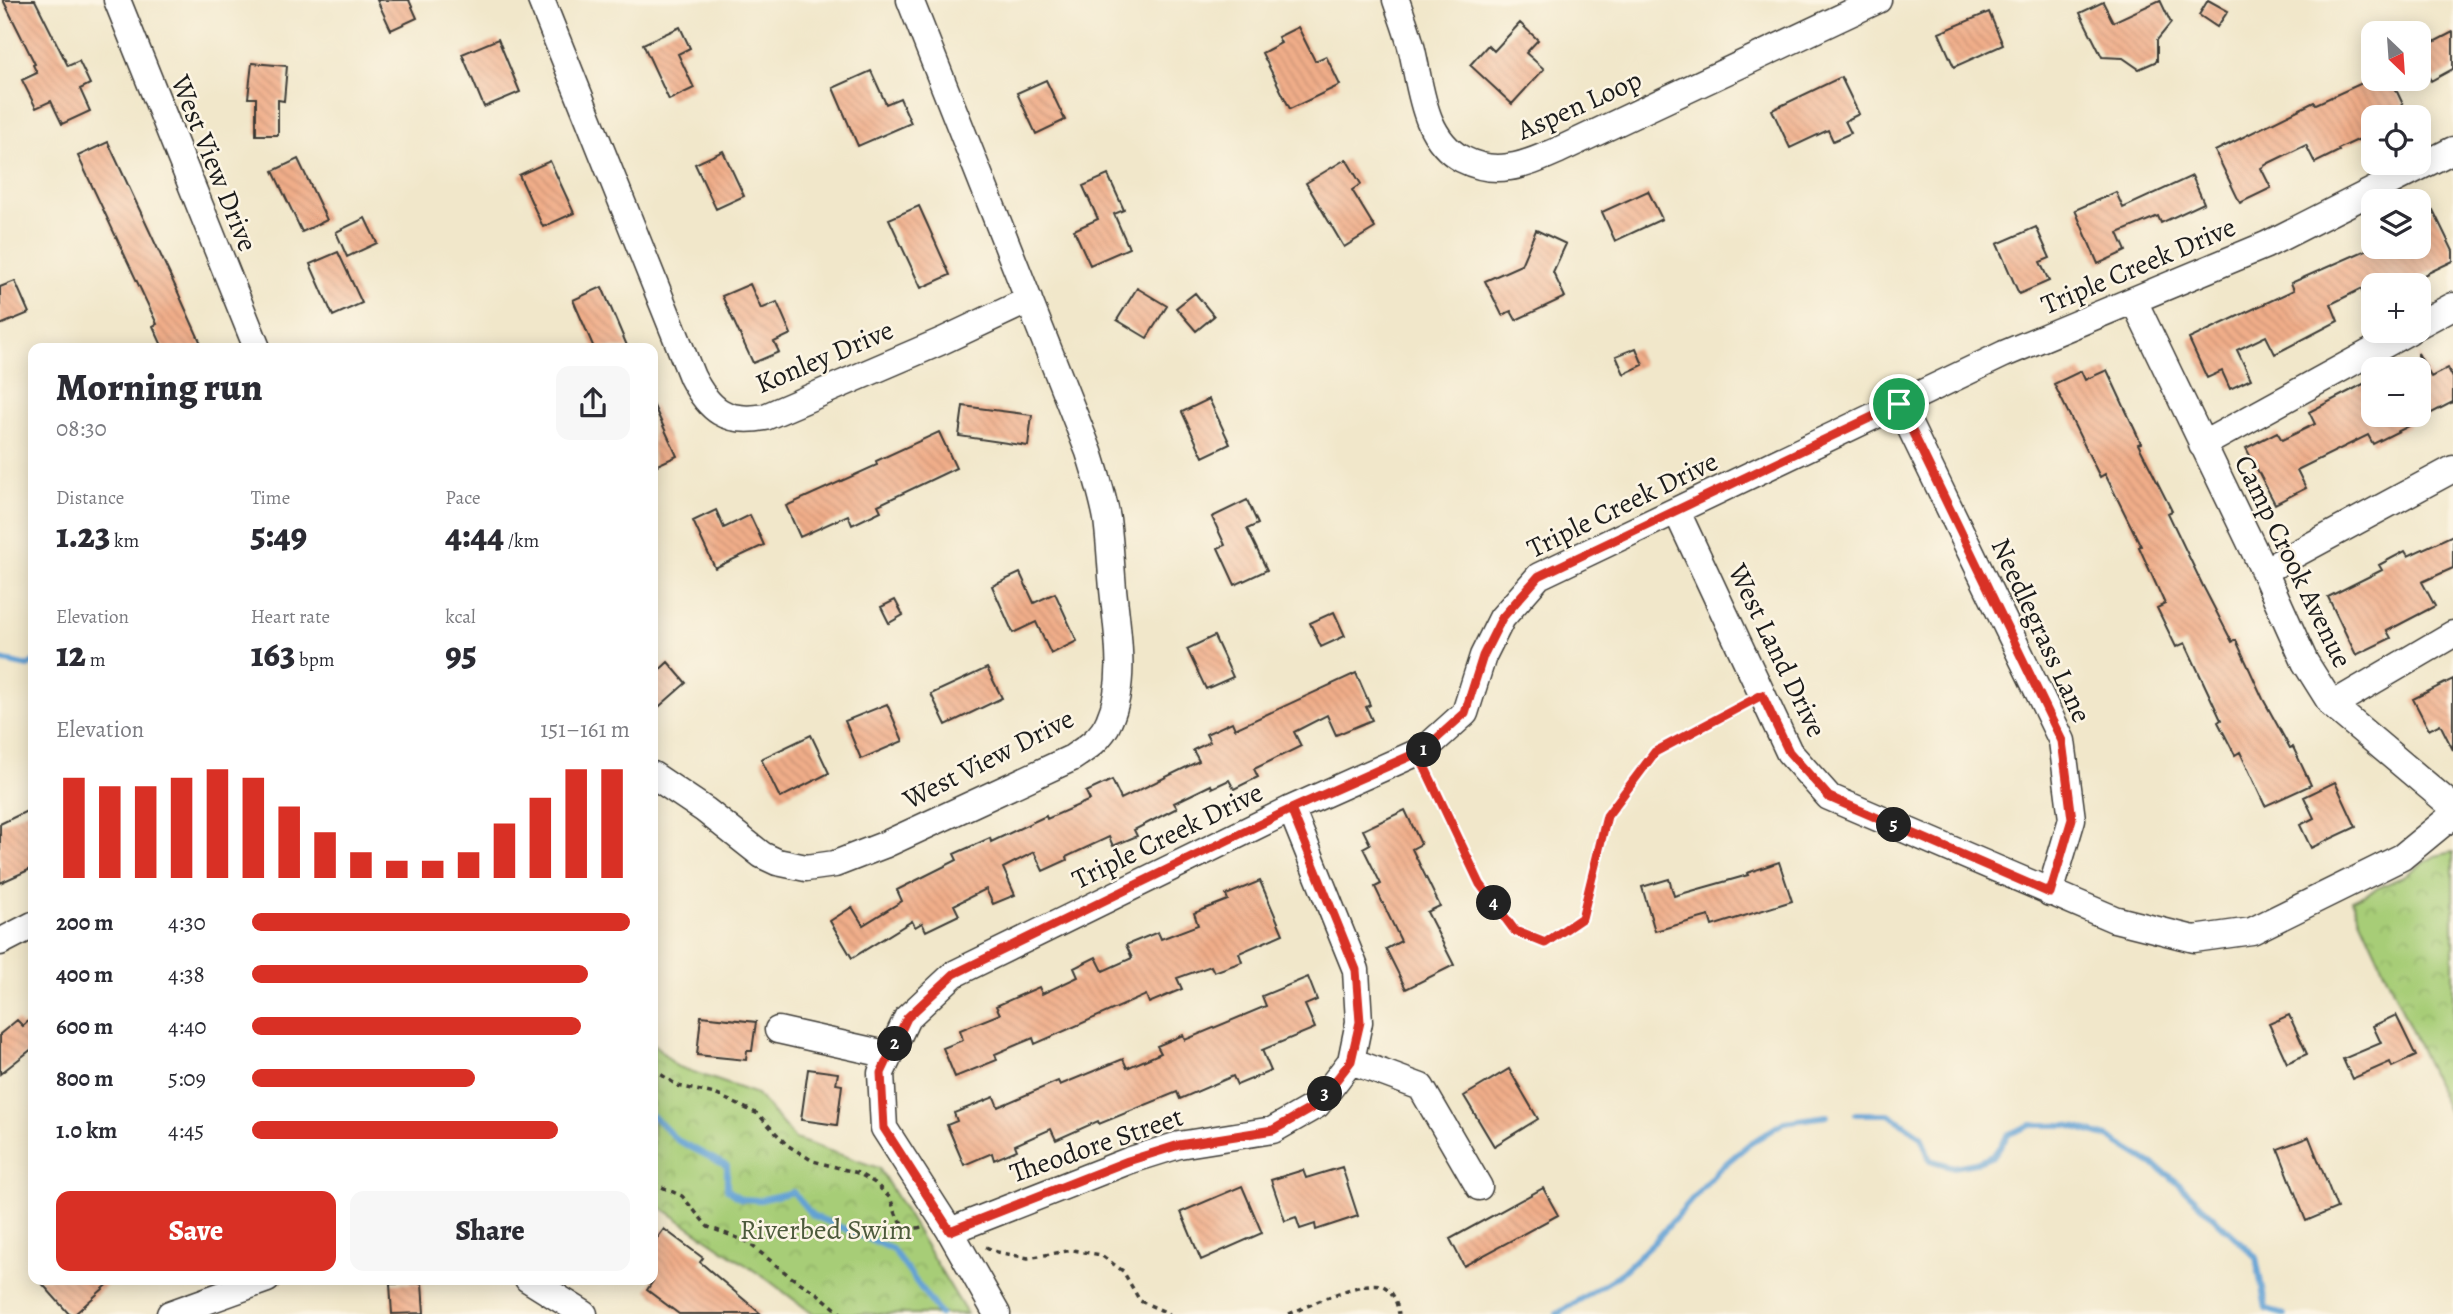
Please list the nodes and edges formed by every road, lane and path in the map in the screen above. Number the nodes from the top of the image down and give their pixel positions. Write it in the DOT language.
graph roads {
  1 [pos="117,0"];
  2 [pos="541,0"];
  3 [pos="910,0"];
  4 [pos="1396,0"];
  5 [pos="1878,0"];
  6 [pos="2453,150"];
  7 [pos="1029,300"];
  8 [pos="2134,301"];
  9 [pos="2453,306"];
  10 [pos="2431,318"];
  11 [pos="255,343"];
  12 [pos="2387,343"];
  13 [pos="1899,404"];
  14 [pos="2202,445"];
  15 [pos="2453,469"];
  16 [pos="1677,512"];
  17 [pos="2264,571"];
  18 [pos="2453,634"];
  19 [pos="1762,695"];
  20 [pos="2332,705"];
  21 [pos="1418,753"];
  22 [pos="658,778"];
  23 [pos="2453,807"];
  24 [pos="1291,809"];
  25 [pos="2453,815"];
  26 [pos="2050,893"];
  27 [pos="28,928"];
  28 [pos="0,942"];
  29 [pos="778,1030"];
  30 [pos="890,1055"];
  31 [pos="1351,1061"];
  32 [pos="658,1185"];
  33 [pos="1479,1187"];
  34 [pos="950,1231"];
  35 [pos="250,1285"];
  36 [pos="538,1285"];
  37 [pos="1399,1313"];
  38 [pos="170,1314"];
  39 [pos="584,1314"];
  40 [pos="842,1314"];
  41 [pos="998,1314"];
  42 [pos="1289,1314"];
  1 -- 11 [label="street, West View Drive"];
  2 -- 7 [label="street, Konley Drive"];
  3 -- 7 [label="street"];
  4 -- 5 [label="street, Aspen Loop"];
  6 -- 8 [label="street, Triple Creek Drive"];
  7 -- 22 [label="street, West View Drive"];
  8 -- 13 [label="street, Triple Creek Drive"];
  8 -- 14 [label="street, Camp Crook Avenue"];
  9 -- 10 [label="street"];
  12 -- 14 [label="street"];
  13 -- 16 [label="street, Triple Creek Drive"];
  13 -- 26 [label="street, Needlegrass Lane"];
  14 -- 17 [label="street, Camp Crook Avenue"];
  15 -- 17 [label="street"];
  16 -- 19 [label="street, West Land Drive"];
  16 -- 21 [label="street, Triple Creek Drive"];
  17 -- 20 [label="street, Camp Crook Avenue"];
  18 -- 20 [label="street"];
  19 -- 21 [label="path"];
  19 -- 26 [label="street, West Land Drive"];
  20 -- 23 [label="street, Camp Crook Avenue"];
  21 -- 24 [label="street, Triple Creek Drive"];
  24 -- 30 [label="street, Triple Creek Drive"];
  24 -- 31 [label="street, Theodore Street"];
  25 -- 26 [label="street, West Land Drive"];
  27 -- 28 [label="street"];
  29 -- 30 [label="street"];
  30 -- 34 [label="street, Triple Creek Drive"];
  31 -- 33 [label="street"];
  31 -- 34 [label="street, Theodore Street"];
  32 -- 40 [label="path"];
  34 -- 41 [label="street, Triple Creek Drive"];
  35 -- 38 [label="street"];
  36 -- 39 [label="street"];
  37 -- 42 [label="path"];
}
